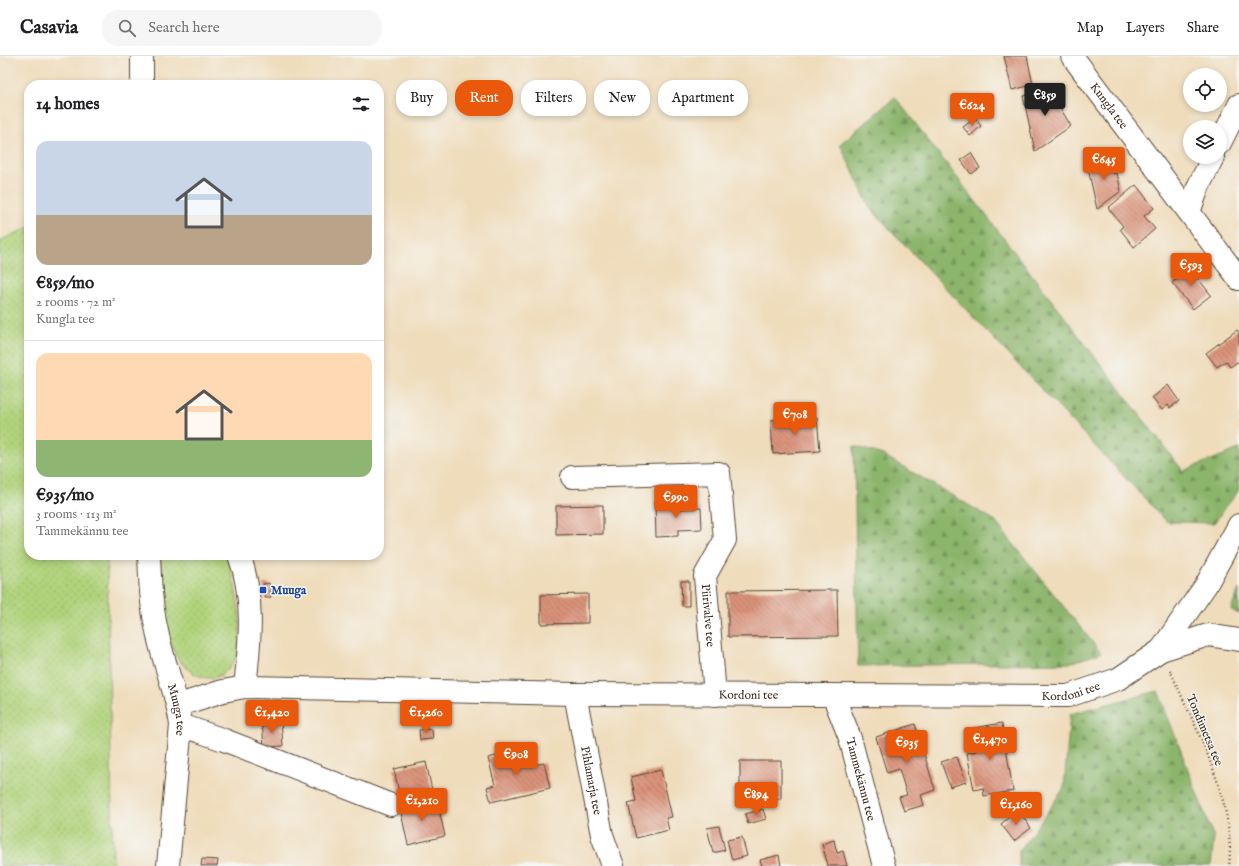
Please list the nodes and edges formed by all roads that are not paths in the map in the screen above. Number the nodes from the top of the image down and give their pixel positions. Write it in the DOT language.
graph roads {
  1 [pos="142,56"];
  2 [pos="1072,56"];
  3 [pos="142,80"];
  4 [pos="1239,105"];
  5 [pos="1227,129"];
  6 [pos="1210,164"];
  7 [pos="1189,212"];
  8 [pos="1239,278"];
  9 [pos="572,477"];
  10 [pos="1239,526"];
  11 [pos="149,560"];
  12 [pos="240,560"];
  13 [pos="1239,640"];
  14 [pos="1161,650"];
  15 [pos="246,687"];
  16 [pos="575,694"];
  17 [pos="715,695"];
  18 [pos="832,695"];
  19 [pos="180,715"];
  20 [pos="391,805"];
  21 [pos="168,866"];
  22 [pos="613,866"];
  23 [pos="884,866"];
  1 -- 3 [label="street"];
  2 -- 7 [label="street, Kungla tee"];
  4 -- 5 [label="street"];
  6 -- 7 [label="street"];
  7 -- 8 [label="street, Kungla tee"];
  9 -- 17 [label="street, Piirivalve tee"];
  10 -- 14 [label="street, Kordoni tee"];
  11 -- 19 [label="street, Muuga tee"];
  12 -- 15 [label="street"];
  13 -- 14 [label="street"];
  14 -- 18 [label="street, Kordoni tee"];
  15 -- 16 [label="street, Kordoni tee"];
  15 -- 19 [label="street, Kordoni tee"];
  16 -- 17 [label="street, Kordoni tee"];
  16 -- 22 [label="street, Pihlamarja tee"];
  17 -- 18 [label="street, Kordoni tee"];
  18 -- 23 [label="street, Tammekännu tee"];
  19 -- 20 [label="street"];
  19 -- 21 [label="street, Muuga tee"];
}
